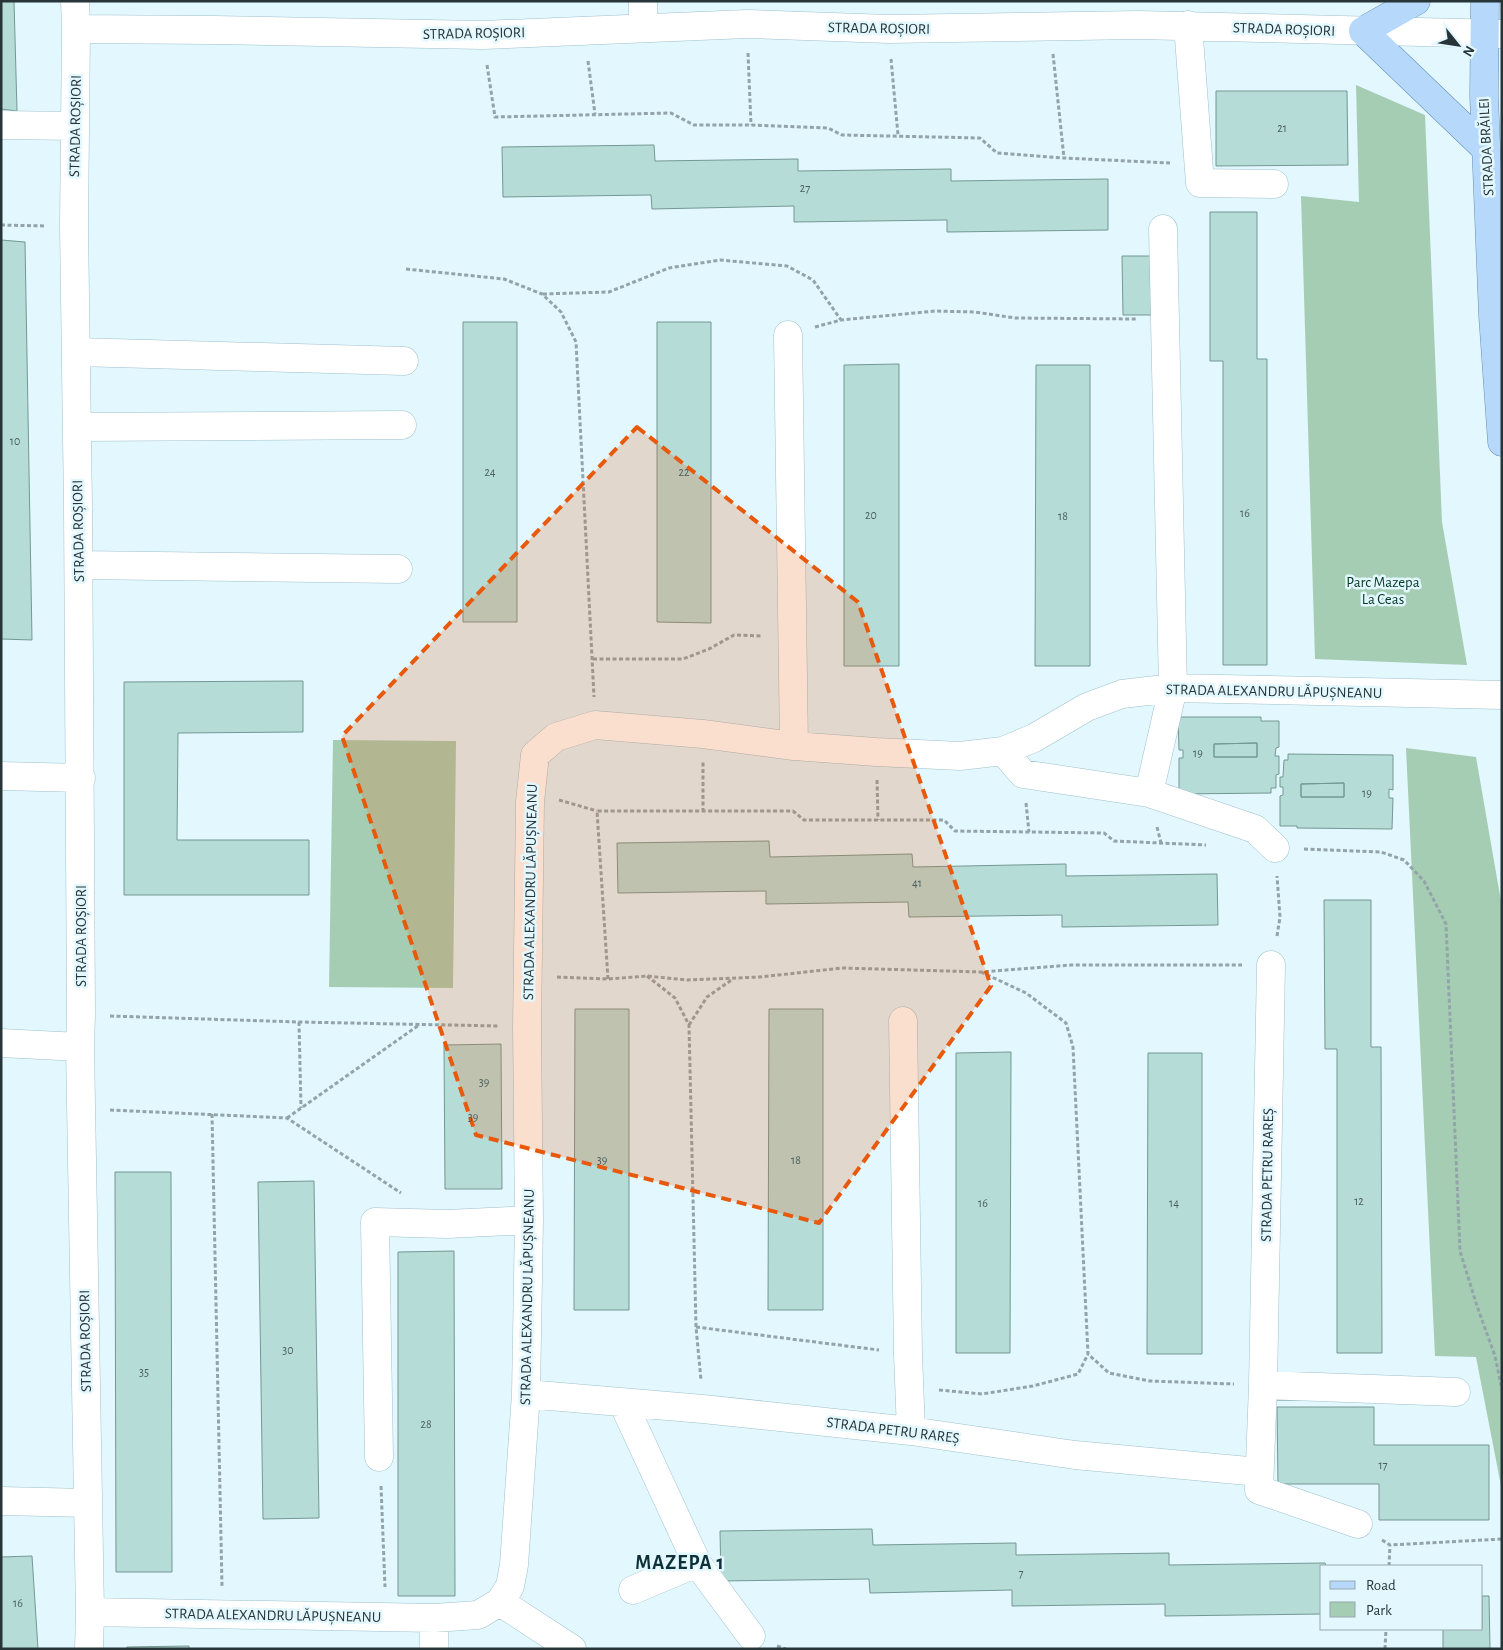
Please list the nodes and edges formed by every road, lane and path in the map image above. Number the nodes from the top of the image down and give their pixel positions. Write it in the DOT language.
graph roads {
  1 [pos="75,1"];
  2 [pos="643,1"];
  3 [pos="1416,1"];
  4 [pos="1485,1"];
  5 [pos="747,24"];
  6 [pos="1188,25"];
  7 [pos="1050,27"];
  8 [pos="643,28"];
  9 [pos="76,29"];
  10 [pos="889,29"];
  11 [pos="584,30"];
  12 [pos="1364,31"];
  13 [pos="1493,34"];
  14 [pos="483,35"];
  15 [pos="595,114"];
  16 [pos="1,125"];
  17 [pos="751,125"];
  18 [pos="75,126"];
  19 [pos="898,135"];
  20 [pos="1486,149"];
  21 [pos="1064,158"];
  22 [pos="1198,164"];
  23 [pos="1274,184"];
  24 [pos="1,225"];
  25 [pos="74,227"];
  26 [pos="1163,229"];
  27 [pos="406,269"];
  28 [pos="542,294"];
  29 [pos="1165,319"];
  30 [pos="788,335"];
  31 [pos="76,352"];
  32 [pos="404,361"];
  33 [pos="402,425"];
  34 [pos="77,427"];
  35 [pos="1502,442"];
  36 [pos="78,565"];
  37 [pos="398,569"];
  38 [pos="793,637"];
  39 [pos="593,659"];
  40 [pos="1173,688"];
  41 [pos="1502,695"];
  42 [pos="595,725"];
  43 [pos="703,734"];
  44 [pos="794,746"];
  45 [pos="1003,751"];
  46 [pos="876,752"];
  47 [pos="1,776"];
  48 [pos="81,778"];
  49 [pos="1148,794"];
  50 [pos="530,802"];
  51 [pos="597,811"];
  52 [pos="702,812"];
  53 [pos="878,820"];
  54 [pos="1208,845"];
  55 [pos="1275,848"];
  56 [pos="1272,965"];
  57 [pos="981,972"];
  58 [pos="529,976"];
  59 [pos="647,976"];
  60 [pos="733,978"];
  61 [pos="608,979"];
  62 [pos="82,1015"];
  63 [pos="903,1021"];
  64 [pos="299,1022"];
  65 [pos="420,1024"];
  66 [pos="689,1024"];
  67 [pos="527,1026"];
  68 [pos="1,1043"];
  69 [pos="80,1047"];
  70 [pos="301,1108"];
  71 [pos="82,1109"];
  72 [pos="212,1114"];
  73 [pos="287,1118"];
  74 [pos="407,1197"];
  75 [pos="529,1220"];
  76 [pos="696,1327"];
  77 [pos="908,1354"];
  78 [pos="1088,1354"];
  79 [pos="1263,1385"];
  80 [pos="910,1387"];
  81 [pos="1502,1390"];
  82 [pos="1456,1392"];
  83 [pos="526,1394"];
  84 [pos="623,1403"];
  85 [pos="703,1409"];
  86 [pos="911,1432"];
  87 [pos="379,1457"];
  88 [pos="1259,1481"];
  89 [pos="1,1501"];
  90 [pos="88,1503"];
  91 [pos="1358,1524"];
  92 [pos="1502,1539"];
  93 [pos="1390,1545"];
  94 [pos="697,1563"];
  95 [pos="1389,1565"];
  96 [pos="633,1590"];
  97 [pos="500,1602"];
  98 [pos="90,1612"];
  99 [pos="222,1613"];
  100 [pos="387,1618"];
  101 [pos="434,1618"];
  102 [pos="1386,1630"];
  103 [pos="751,1636"];
  104 [pos="88,1649"];
  105 [pos="434,1649"];
  106 [pos="572,1649"];
  107 [pos="1385,1649"];
  1 -- 9 [label="street"];
  2 -- 8 [label="street"];
  3 -- 12 [label="main road"];
  4 -- 13 [label="main road, STRADA BRĂILEI"];
  5 -- 8 [label="street, STRADA ROȘIORI"];
  5 -- 10 [label="street, STRADA ROȘIORI"];
  5 -- 17 [label="path"];
  6 -- 7 [label="street, STRADA ROȘIORI"];
  6 -- 12 [label="street, STRADA ROȘIORI"];
  6 -- 22 [label="street"];
  7 -- 10 [label="street, STRADA ROȘIORI"];
  7 -- 21 [label="path"];
  8 -- 11 [label="street, STRADA ROȘIORI"];
  9 -- 14 [label="street, STRADA ROȘIORI"];
  9 -- 18 [label="street, STRADA ROȘIORI"];
  10 -- 19 [label="path"];
  11 -- 14 [label="street, STRADA ROȘIORI"];
  11 -- 15 [label="path"];
  12 -- 13 [label="street, STRADA ROȘIORI"];
  12 -- 20 [label="main road"];
  13 -- 20 [label="main road, STRADA BRĂILEI"];
  14 -- 15 [label="path"];
  15 -- 17 [label="path"];
  16 -- 18 [label="street"];
  17 -- 19 [label="path"];
  18 -- 25 [label="street, STRADA ROȘIORI"];
  19 -- 21 [label="path"];
  20 -- 35 [label="main road, STRADA BRĂILEI"];
  21 -- 22 [label="path"];
  22 -- 23 [label="street"];
  24 -- 25 [label="path"];
  25 -- 31 [label="street, STRADA ROȘIORI"];
  26 -- 29 [label="street"];
  27 -- 28 [label="path"];
  28 -- 29 [label="path"];
  28 -- 39 [label="path"];
  29 -- 40 [label="street"];
  30 -- 38 [label="street"];
  31 -- 32 [label="street"];
  31 -- 34 [label="street, STRADA ROȘIORI"];
  33 -- 34 [label="street"];
  34 -- 36 [label="street, STRADA ROȘIORI"];
  36 -- 37 [label="street"];
  36 -- 48 [label="street, STRADA ROȘIORI"];
  38 -- 39 [label="path"];
  38 -- 44 [label="street"];
  39 -- 42 [label="path"];
  40 -- 41 [label="street, STRADA ALEXANDRU LĂPUȘNEANU"];
  40 -- 45 [label="street, STRADA ALEXANDRU LĂPUȘNEANU"];
  40 -- 49 [label="street"];
  42 -- 43 [label="street, STRADA ALEXANDRU LĂPUȘNEANU"];
  42 -- 50 [label="street, STRADA ALEXANDRU LĂPUȘNEANU"];
  43 -- 44 [label="street, STRADA ALEXANDRU LĂPUȘNEANU"];
  43 -- 52 [label="path"];
  44 -- 46 [label="street, STRADA ALEXANDRU LĂPUȘNEANU"];
  45 -- 46 [label="street, STRADA ALEXANDRU LĂPUȘNEANU"];
  45 -- 49 [label="street"];
  46 -- 53 [label="path"];
  47 -- 48 [label="street"];
  48 -- 62 [label="street, STRADA ROȘIORI"];
  49 -- 55 [label="street"];
  50 -- 51 [label="path"];
  50 -- 58 [label="street, STRADA ALEXANDRU LĂPUȘNEANU"];
  51 -- 52 [label="path"];
  51 -- 61 [label="path"];
  52 -- 53 [label="path"];
  53 -- 54 [label="path"];
  55 -- 56 [label="path"];
  55 -- 81 [label="path"];
  56 -- 57 [label="path"];
  56 -- 79 [label="street, STRADA PETRU RAREȘ"];
  57 -- 60 [label="path"];
  57 -- 78 [label="path"];
  58 -- 61 [label="path"];
  58 -- 67 [label="street, STRADA ALEXANDRU LĂPUȘNEANU"];
  59 -- 60 [label="path"];
  59 -- 61 [label="path"];
  59 -- 66 [label="path"];
  60 -- 66 [label="path"];
  62 -- 64 [label="path"];
  62 -- 69 [label="street, STRADA ROȘIORI"];
  63 -- 77 [label="street"];
  64 -- 65 [label="path"];
  64 -- 70 [label="path"];
  65 -- 67 [label="path"];
  65 -- 70 [label="path"];
  66 -- 76 [label="path"];
  67 -- 75 [label="street, STRADA ALEXANDRU LĂPUȘNEANU"];
  68 -- 69 [label="street"];
  69 -- 71 [label="street, STRADA ROȘIORI"];
  70 -- 73 [label="path"];
  71 -- 72 [label="path"];
  71 -- 90 [label="street, STRADA ROȘIORI"];
  72 -- 73 [label="path"];
  72 -- 99 [label="path"];
  73 -- 74 [label="path"];
  75 -- 83 [label="street, STRADA ALEXANDRU LĂPUȘNEANU"];
  75 -- 87 [label="street"];
  76 -- 77 [label="path"];
  76 -- 85 [label="path"];
  77 -- 80 [label="street"];
  78 -- 79 [label="path"];
  78 -- 80 [label="path"];
  79 -- 82 [label="street"];
  79 -- 88 [label="street, STRADA PETRU RAREȘ"];
  80 -- 86 [label="street"];
  83 -- 84 [label="street, STRADA PETRU RAREȘ"];
  83 -- 97 [label="street, STRADA ALEXANDRU LĂPUȘNEANU"];
  84 -- 85 [label="street, STRADA PETRU RAREȘ"];
  84 -- 94 [label="street"];
  85 -- 86 [label="street, STRADA PETRU RAREȘ"];
  86 -- 88 [label="street, STRADA PETRU RAREȘ"];
  87 -- 100 [label="path"];
  88 -- 91 [label="street"];
  89 -- 90 [label="street"];
  90 -- 98 [label="street, STRADA ROȘIORI"];
  91 -- 93 [label="path"];
  92 -- 93 [label="path"];
  93 -- 95 [label="path"];
  94 -- 96 [label="street"];
  94 -- 103 [label="street"];
  97 -- 101 [label="street, STRADA ALEXANDRU LĂPUȘNEANU"];
  97 -- 106 [label="street"];
  98 -- 99 [label="street, STRADA ALEXANDRU LĂPUȘNEANU"];
  98 -- 104 [label="street, STRADA ROȘIORI"];
  99 -- 100 [label="street, STRADA ALEXANDRU LĂPUȘNEANU"];
  100 -- 101 [label="street, STRADA ALEXANDRU LĂPUȘNEANU"];
  101 -- 105 [label="street"];
  102 -- 107 [label="path"];
}
